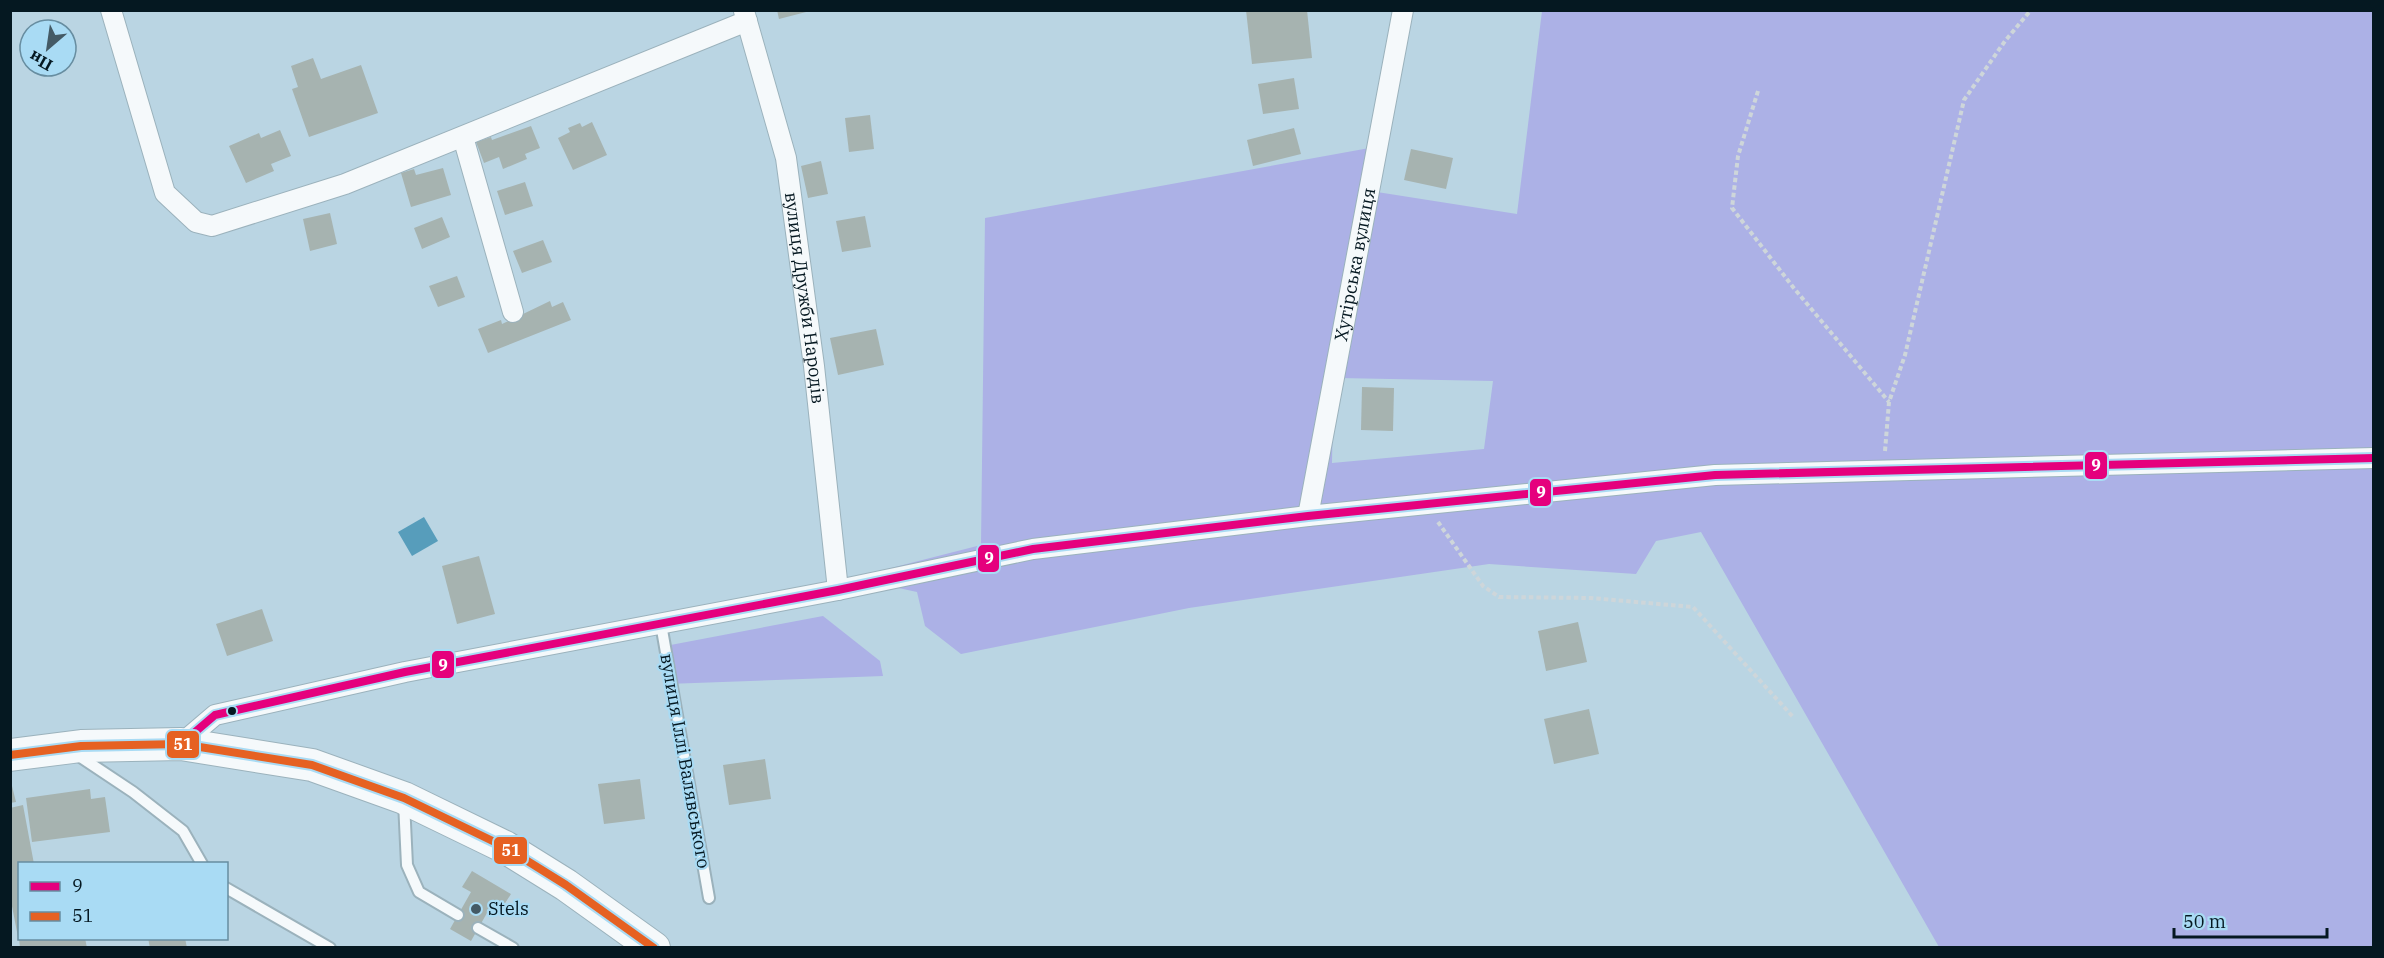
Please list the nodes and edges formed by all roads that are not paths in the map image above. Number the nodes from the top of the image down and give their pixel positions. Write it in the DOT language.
graph roads {
  1 [pos="111,10"];
  2 [pos="1404,10"];
  3 [pos="746,16"];
  4 [pos="463,137"];
  5 [pos="513,312"];
  6 [pos="2373,458"];
  7 [pos="1308,516"];
  8 [pos="838,590"];
  9 [pos="660,624"];
  10 [pos="181,744"];
  11 [pos="69,748"];
  12 [pos="10,755"];
  13 [pos="404,798"];
  14 [pos="201,862"];
  15 [pos="228,889"];
  16 [pos="709,898"];
  17 [pos="458,915"];
  18 [pos="478,928"];
  19 [pos="643,945"];
  20 [pos="330,948"];
  21 [pos="513,948"];
  1 -- 4 [label="street"];
  2 -- 7 [label="street, Хутірська вулиця"];
  3 -- 4 [label="street"];
  3 -- 8 [label="street, вулиця Дружби Народів"];
  4 -- 5 [label="street"];
  6 -- 7 [label="street"];
  7 -- 8 [label="street"];
  8 -- 9 [label="street"];
  9 -- 10 [label="street"];
  9 -- 16 [label="lane, вулиця Іллі Валявського"];
  10 -- 11 [label="main road"];
  10 -- 13 [label="main road"];
  11 -- 12 [label="main road"];
  11 -- 14 [label="lane"];
  13 -- 17 [label="lane"];
  13 -- 19 [label="main road"];
  15 -- 20 [label="lane"];
  18 -- 21 [label="lane"];
}
